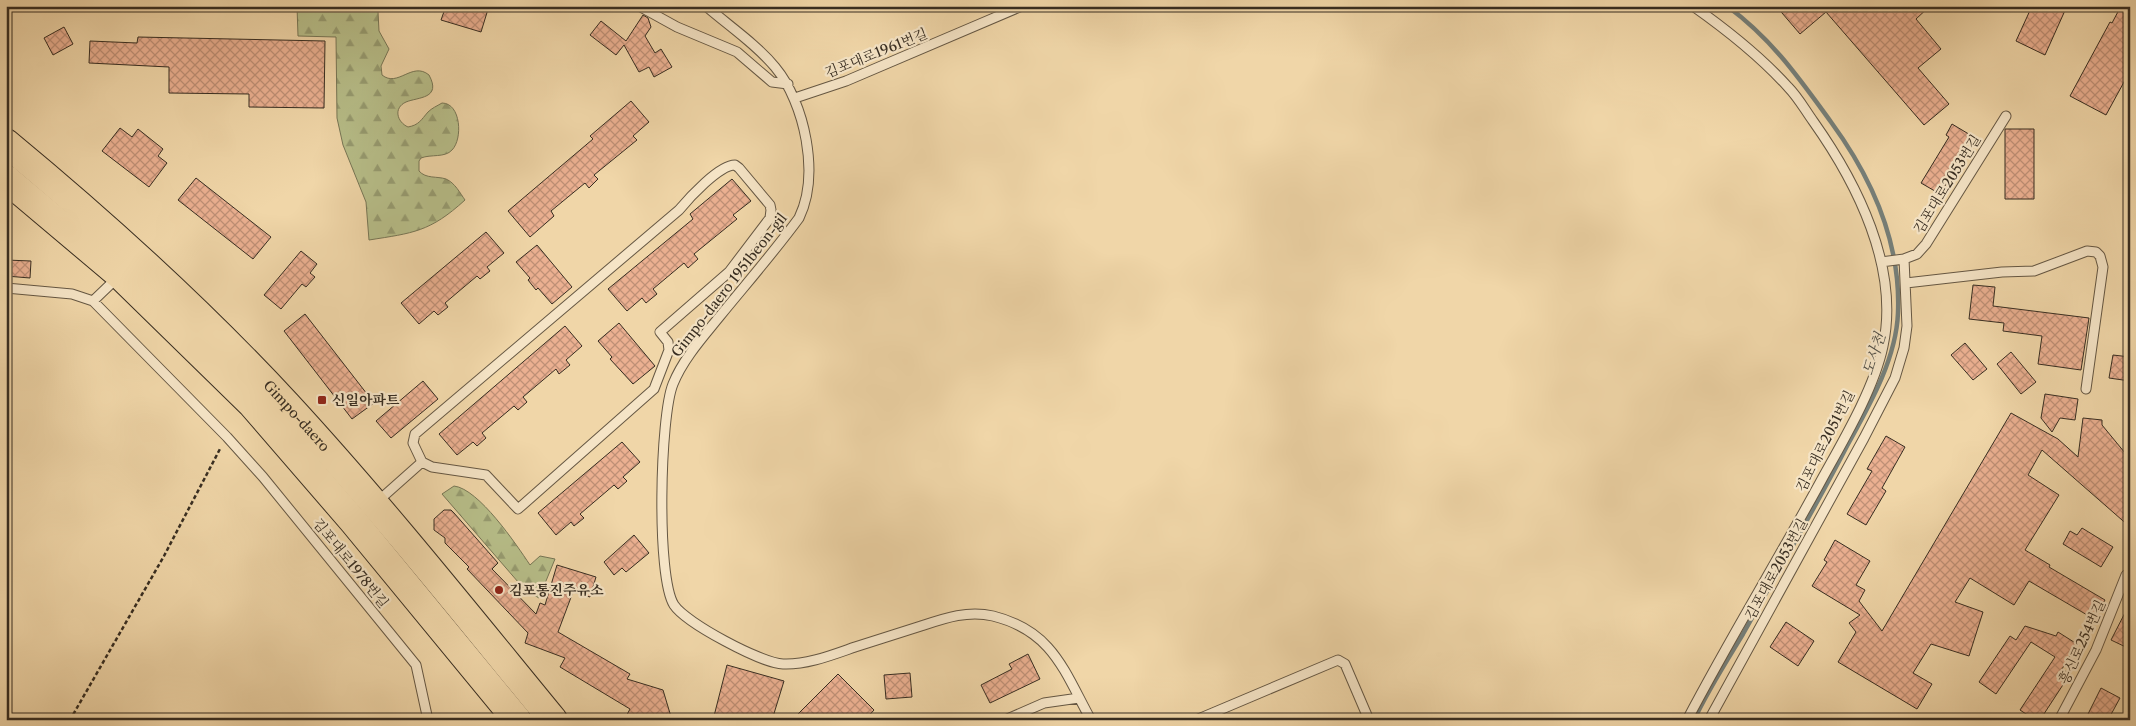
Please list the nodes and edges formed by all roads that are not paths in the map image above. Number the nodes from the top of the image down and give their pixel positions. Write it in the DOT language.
graph roads {
  1 [pos="639,6"];
  2 [pos="706,6"];
  3 [pos="1022,6"];
  4 [pos="1693,6"];
  5 [pos="788,84"];
  6 [pos="795,98"];
  7 [pos="2006,116"];
  8 [pos="6,143"];
  9 [pos="6,179"];
  10 [pos="1901,259"];
  11 [pos="1884,262"];
  12 [pos="120,275"];
  13 [pos="1906,283"];
  14 [pos="6,288"];
  15 [pos="93,301"];
  16 [pos="2086,389"];
  17 [pos="422,462"];
  18 [pos="364,513"];
  19 [pos="2126,575"];
  20 [pos="1079,698"];
  21 [pos="428,720"];
  22 [pos="517,720"];
  23 [pos="553,720"];
  24 [pos="1006,720"];
  25 [pos="1090,720"];
  26 [pos="1196,720"];
  27 [pos="1369,720"];
  28 [pos="1687,720"];
  29 [pos="1710,720"];
  30 [pos="2060,720"];
  1 -- 5 [label="lane"];
  2 -- 5 [label="lane, Gimpo-daero 1951beon-gil"];
  3 -- 6 [label="lane, 김포대로1961번길"];
  4 -- 11 [label="lane, 김포대로2051번길"];
  5 -- 6 [label="lane, Gimpo-daero 1951beon-gil"];
  6 -- 20 [label="lane, Gimpo-daero 1951beon-gil"];
  7 -- 10 [label="lane, 김포대로2053번길"];
  8 -- 18 [label="main road, Gimpo-daero"];
  9 -- 12 [label="main road, Gimpo-daero"];
  10 -- 11 [label="lane"];
  10 -- 13 [label="lane, 김포대로2053번길"];
  11 -- 28 [label="lane, 김포대로2051번길"];
  12 -- 15 [label="lane"];
  12 -- 18 [label="main road, Gimpo-daero"];
  13 -- 16 [label="lane"];
  13 -- 29 [label="lane, 김포대로2053번길"];
  14 -- 15 [label="lane"];
  15 -- 21 [label="lane, 김포대로1978번길"];
  17 -- 17 [label="lane"];
  17 -- 18 [label="lane"];
  18 -- 22 [label="main road, Gimpo-daero"];
  18 -- 23 [label="main road, Gimpo-daero"];
  19 -- 30 [label="lane, 흥신로254번길"];
  20 -- 24 [label="lane"];
  20 -- 25 [label="lane, Gimpo-daero 1951beon-gil"];
  26 -- 27 [label="lane"];
}
